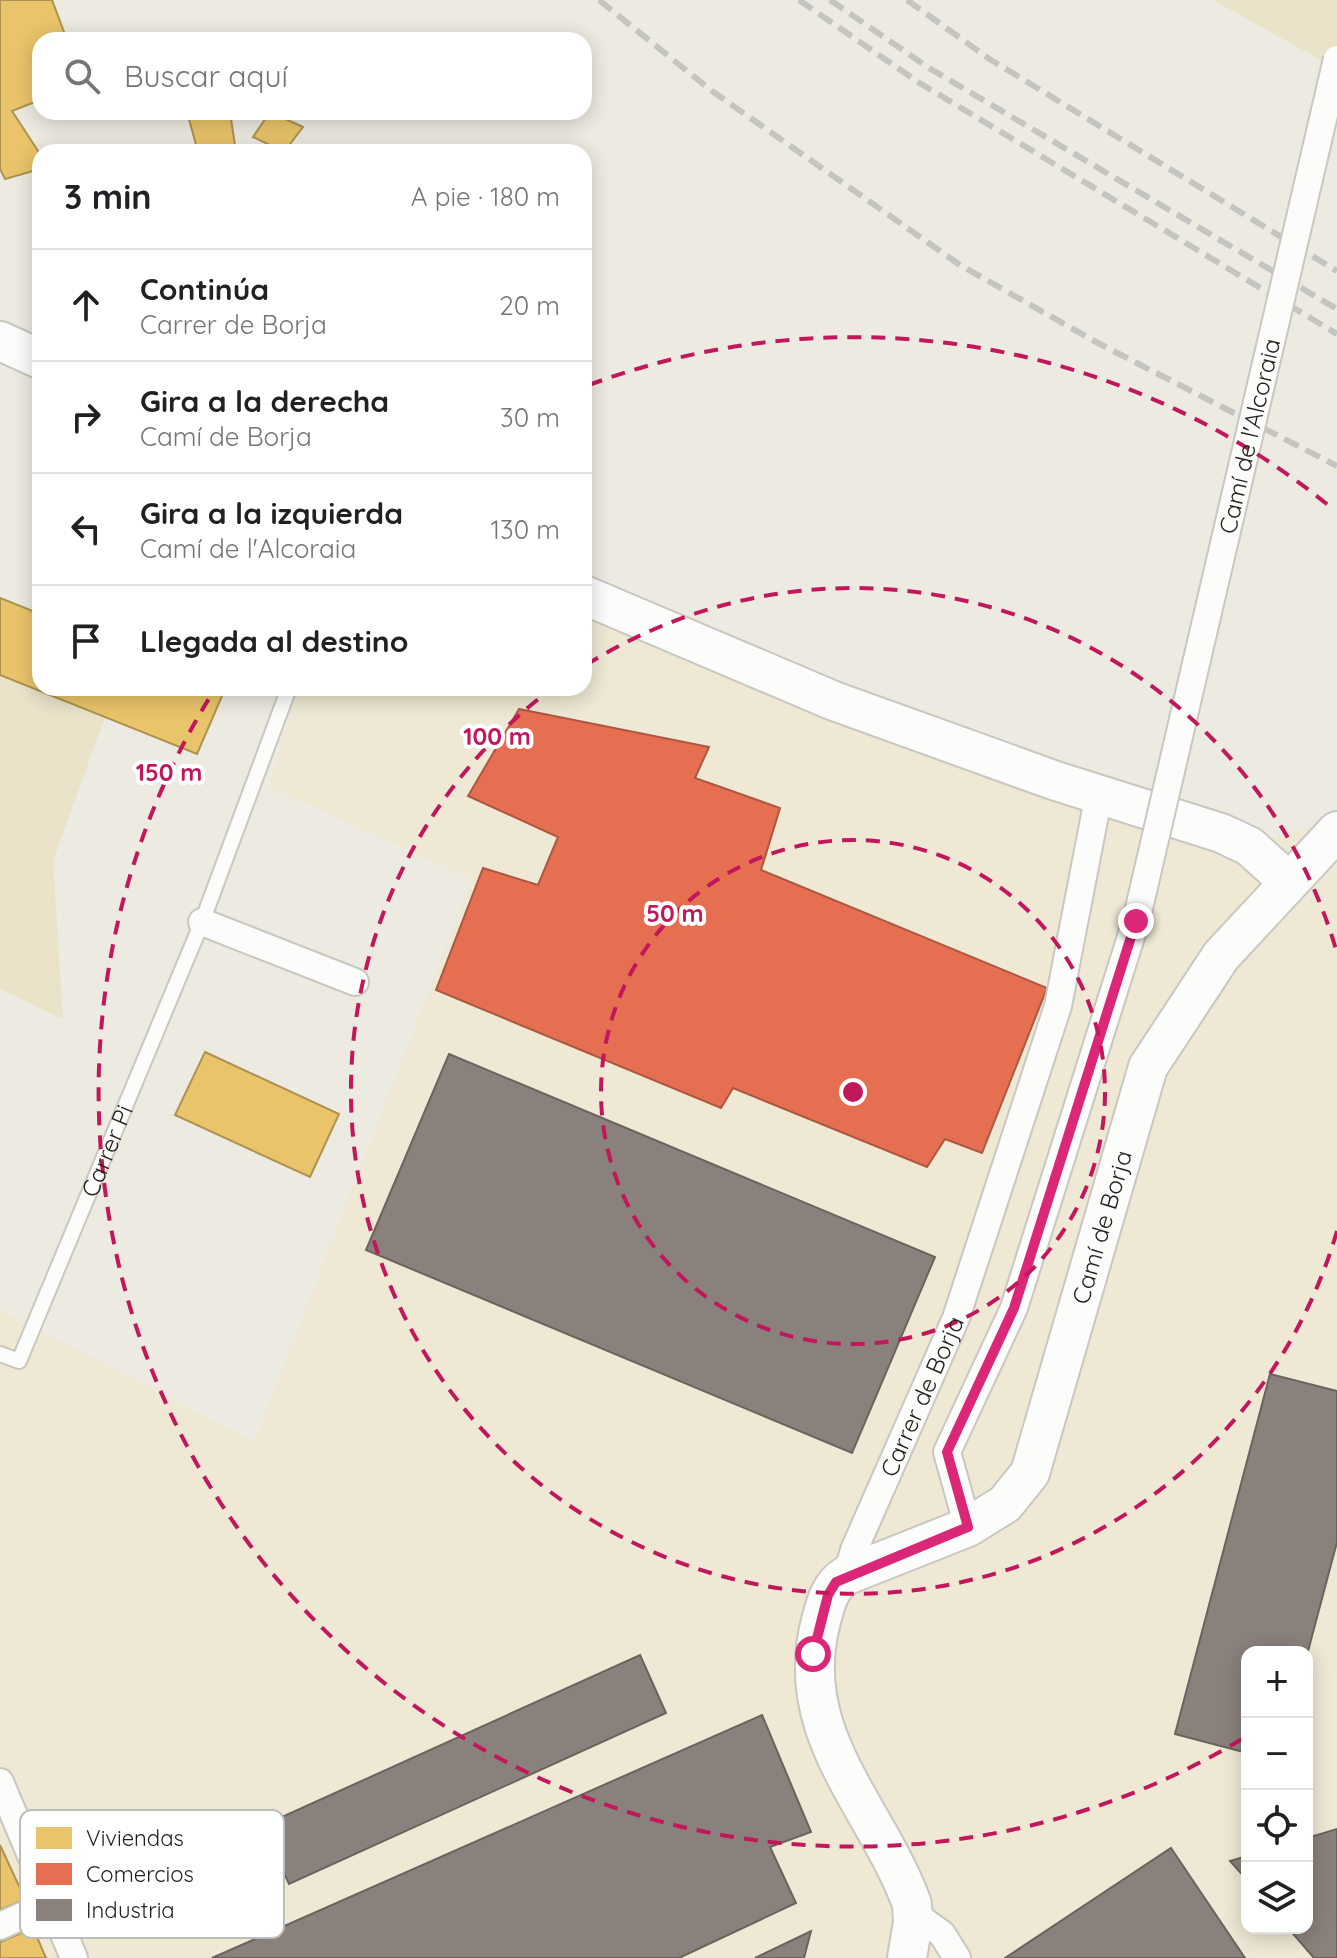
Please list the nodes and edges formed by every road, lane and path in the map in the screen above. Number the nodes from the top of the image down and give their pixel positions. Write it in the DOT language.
graph roads {
  1 [pos="1337,59"];
  2 [pos="0,341"];
  3 [pos="32,355"];
  4 [pos="592,598"];
  5 [pos="286,696"];
  6 [pos="1099,794"];
  7 [pos="1337,831"];
  8 [pos="1288,881"];
  9 [pos="202,922"];
  10 [pos="355,982"];
  11 [pos="0,1354"];
  12 [pos="968,1527"];
  13 [pos="847,1575"];
  14 [pos="0,1782"];
  15 [pos="20,1829"];
  16 [pos="913,1913"];
  17 [pos="20,1917"];
  18 [pos="0,1926"];
  19 [pos="66,1938"];
  20 [pos="74,1958"];
  21 [pos="907,1958"];
  22 [pos="957,1958"];
  1 -- 12 [label="street, Camí de l'Alcoraia, bridge"];
  2 -- 3 [label="street"];
  4 -- 6 [label="street"];
  5 -- 9 [label="lane, Carrer Pi"];
  6 -- 8 [label="street"];
  6 -- 13 [label="street, Carrer de Borja"];
  7 -- 8 [label="street, Camí de Borja"];
  8 -- 12 [label="street, Camí de Borja"];
  9 -- 10 [label="street"];
  9 -- 11 [label="lane, Carrer Pi"];
  12 -- 13 [label="street, Camí de Borja"];
  13 -- 16 [label="street, Carrer de Borja"];
  14 -- 15 [label="street"];
  16 -- 21 [label="street"];
  16 -- 22 [label="street"];
  17 -- 18 [label="street"];
  19 -- 20 [label="street"];
}
